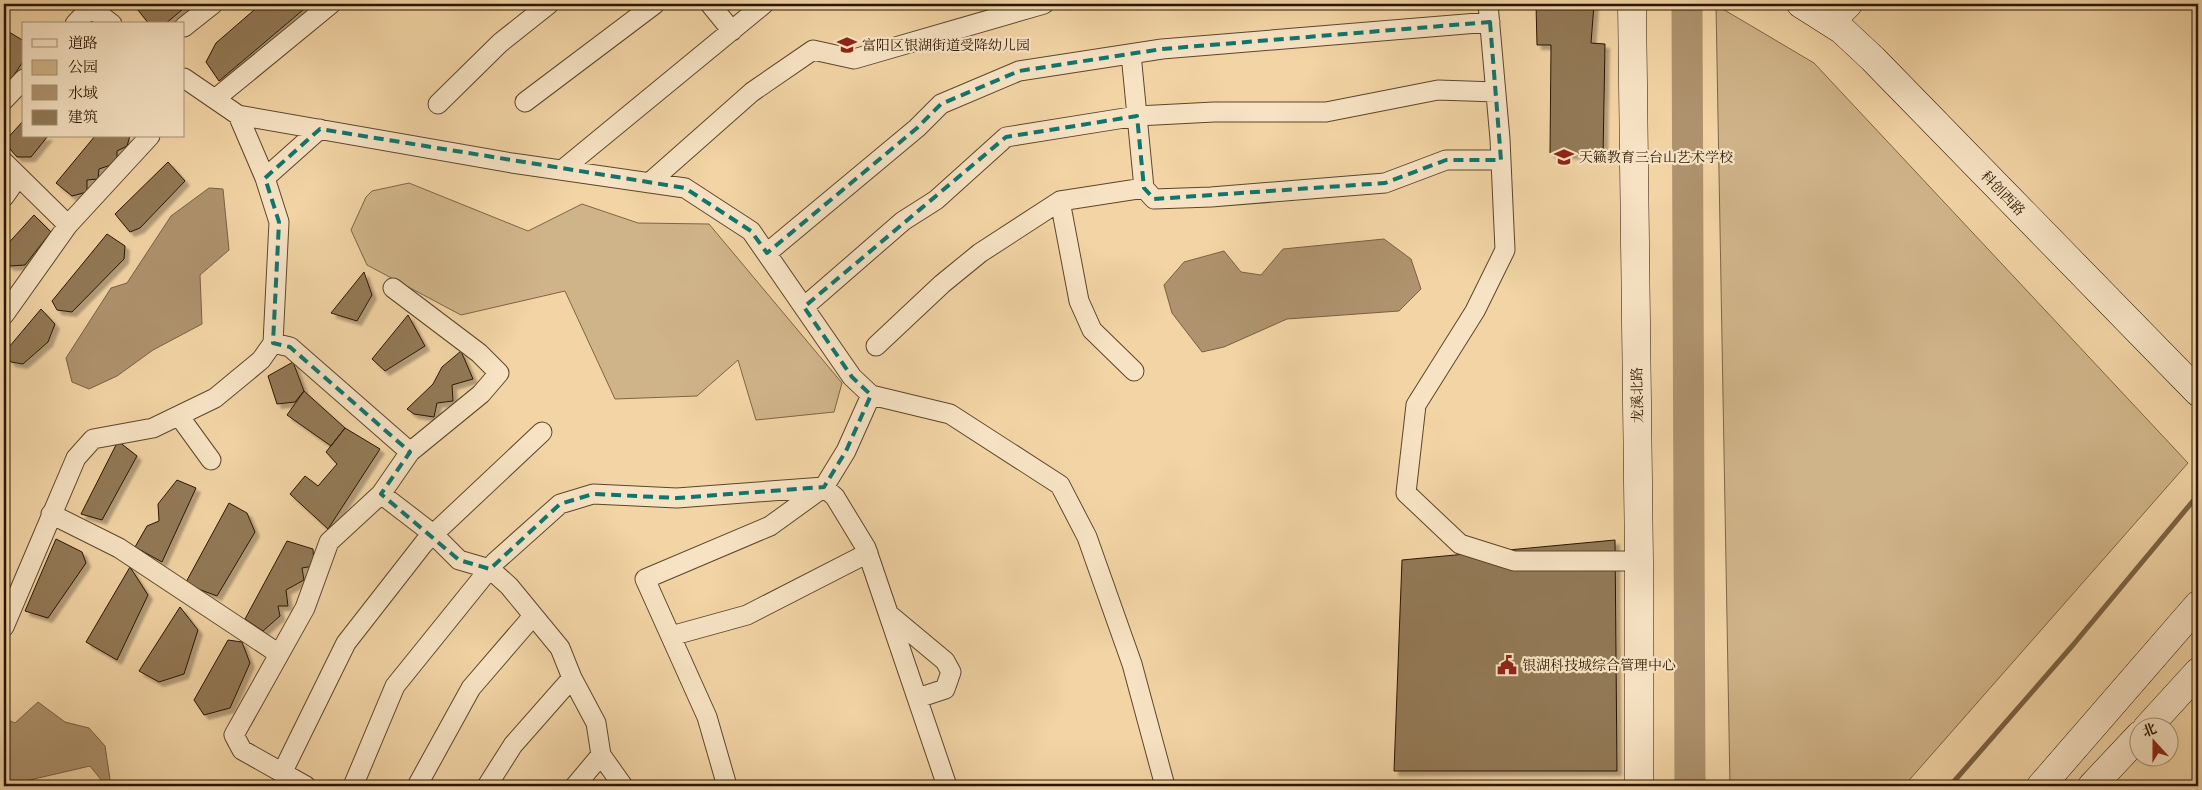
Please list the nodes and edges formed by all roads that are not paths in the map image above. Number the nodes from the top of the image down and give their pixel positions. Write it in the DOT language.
graph roads {
  1 [pos="213,4"];
  2 [pos="331,4"];
  3 [pos="549,4"];
  4 [pos="655,4"];
  5 [pos="710,4"];
  6 [pos="764,4"];
  7 [pos="1044,4"];
  8 [pos="1632,4"];
  9 [pos="1801,4"];
  10 [pos="1841,6"];
  11 [pos="100,10"];
  12 [pos="1489,13"];
  13 [pos="79,22"];
  14 [pos="185,27"];
  15 [pos="732,31"];
  16 [pos="1131,54"];
  17 [pos="185,79"];
  18 [pos="22,80"];
  19 [pos="1496,92"];
  20 [pos="4,100"];
  21 [pos="215,100"];
  22 [pos="526,102"];
  23 [pos="438,104"];
  24 [pos="238,115"];
  25 [pos="1137,116"];
  26 [pos="320,130"];
  27 [pos="148,138"];
  28 [pos="1501,160"];
  29 [pos="4,162"];
  30 [pos="562,170"];
  31 [pos="18,176"];
  32 [pos="265,178"];
  33 [pos="649,182"];
  34 [pos="1144,188"];
  35 [pos="4,197"];
  36 [pos="1060,201"];
  37 [pos="68,225"];
  38 [pos="767,253"];
  39 [pos="393,288"];
  40 [pos="804,307"];
  41 [pos="4,315"];
  42 [pos="273,343"];
  43 [pos="876,346"];
  44 [pos="2198,369"];
  45 [pos="1134,371"];
  46 [pos="2198,392"];
  47 [pos="871,395"];
  48 [pos="179,416"];
  49 [pos="542,432"];
  50 [pos="410,452"];
  51 [pos="211,460"];
  52 [pos="824,487"];
  53 [pos="381,494"];
  54 [pos="52,514"];
  55 [pos="433,534"];
  56 [pos="868,553"];
  57 [pos="1639,561"];
  58 [pos="490,569"];
  59 [pos="2198,605"];
  60 [pos="890,615"];
  61 [pos="533,616"];
  62 [pos="4,628"];
  63 [pos="671,636"];
  64 [pos="279,654"];
  65 [pos="2198,672"];
  66 [pos="572,678"];
  67 [pos="918,698"];
  68 [pos="2156,718"];
  69 [pos="2130,746"];
  70 [pos="601,755"];
  71 [pos="282,773"];
  72 [pos="306,786"];
  73 [pos="353,786"];
  74 [pos="417,786"];
  75 [pos="487,786"];
  76 [pos="575,786"];
  77 [pos="623,786"];
  78 [pos="727,786"];
  79 [pos="947,786"];
  80 [pos="1165,786"];
  81 [pos="1639,786"];
  82 [pos="2041,786"];
  83 [pos="2092,786"];
  1 -- 14 [label="street"];
  2 -- 21 [label="street"];
  3 -- 23 [label="street"];
  4 -- 22 [label="street"];
  5 -- 15 [label="street"];
  6 -- 15 [label="street"];
  7 -- 33 [label="street"];
  8 -- 57 [label="street, 龙溪北路"];
  9 -- 46 [label="street, 科创西路"];
  10 -- 44 [label="street, 科创西路"];
  11 -- 13 [label="street"];
  12 -- 16 [label="street"];
  12 -- 19 [label="street"];
  15 -- 30 [label="street"];
  16 -- 25 [label="street"];
  16 -- 38 [label="street"];
  17 -- 21 [label="street"];
  18 -- 20 [label="street"];
  19 -- 25 [label="street"];
  19 -- 28 [label="street"];
  21 -- 24 [label="street"];
  24 -- 26 [label="street"];
  24 -- 32 [label="street"];
  25 -- 34 [label="street"];
  25 -- 40 [label="street"];
  26 -- 30 [label="street"];
  26 -- 32 [label="street"];
  27 -- 37 [label="street"];
  28 -- 34 [label="street"];
  28 -- 57 [label="street"];
  29 -- 31 [label="street"];
  30 -- 33 [label="street"];
  31 -- 35 [label="street"];
  31 -- 37 [label="street"];
  32 -- 42 [label="street"];
  33 -- 38 [label="street"];
  34 -- 36 [label="street"];
  36 -- 43 [label="street"];
  36 -- 45 [label="street"];
  37 -- 41 [label="street"];
  38 -- 40 [label="street"];
  39 -- 50 [label="street"];
  40 -- 47 [label="street"];
  42 -- 48 [label="street"];
  42 -- 50 [label="street"];
  47 -- 52 [label="street"];
  47 -- 80 [label="street"];
  48 -- 51 [label="street"];
  48 -- 54 [label="street"];
  49 -- 55 [label="street"];
  50 -- 53 [label="street"];
  52 -- 56 [label="street"];
  52 -- 58 [label="street"];
  52 -- 63 [label="street"];
  53 -- 55 [label="street"];
  53 -- 64 [label="street"];
  54 -- 62 [label="street"];
  54 -- 64 [label="street"];
  55 -- 58 [label="street"];
  55 -- 71 [label="street"];
  56 -- 60 [label="street"];
  56 -- 63 [label="street"];
  57 -- 81 [label="street, 龙溪北路"];
  58 -- 61 [label="street"];
  58 -- 73 [label="street"];
  59 -- 82 [label="street"];
  60 -- 67 [label="street"];
  60 -- 67 [label="street"];
  61 -- 66 [label="street"];
  61 -- 74 [label="street"];
  63 -- 78 [label="street"];
  64 -- 71 [label="street"];
  65 -- 68 [label="street"];
  66 -- 70 [label="street"];
  66 -- 75 [label="street"];
  67 -- 79 [label="street"];
  69 -- 83 [label="street"];
  70 -- 76 [label="street"];
  70 -- 77 [label="street"];
  71 -- 72 [label="street"];
}
